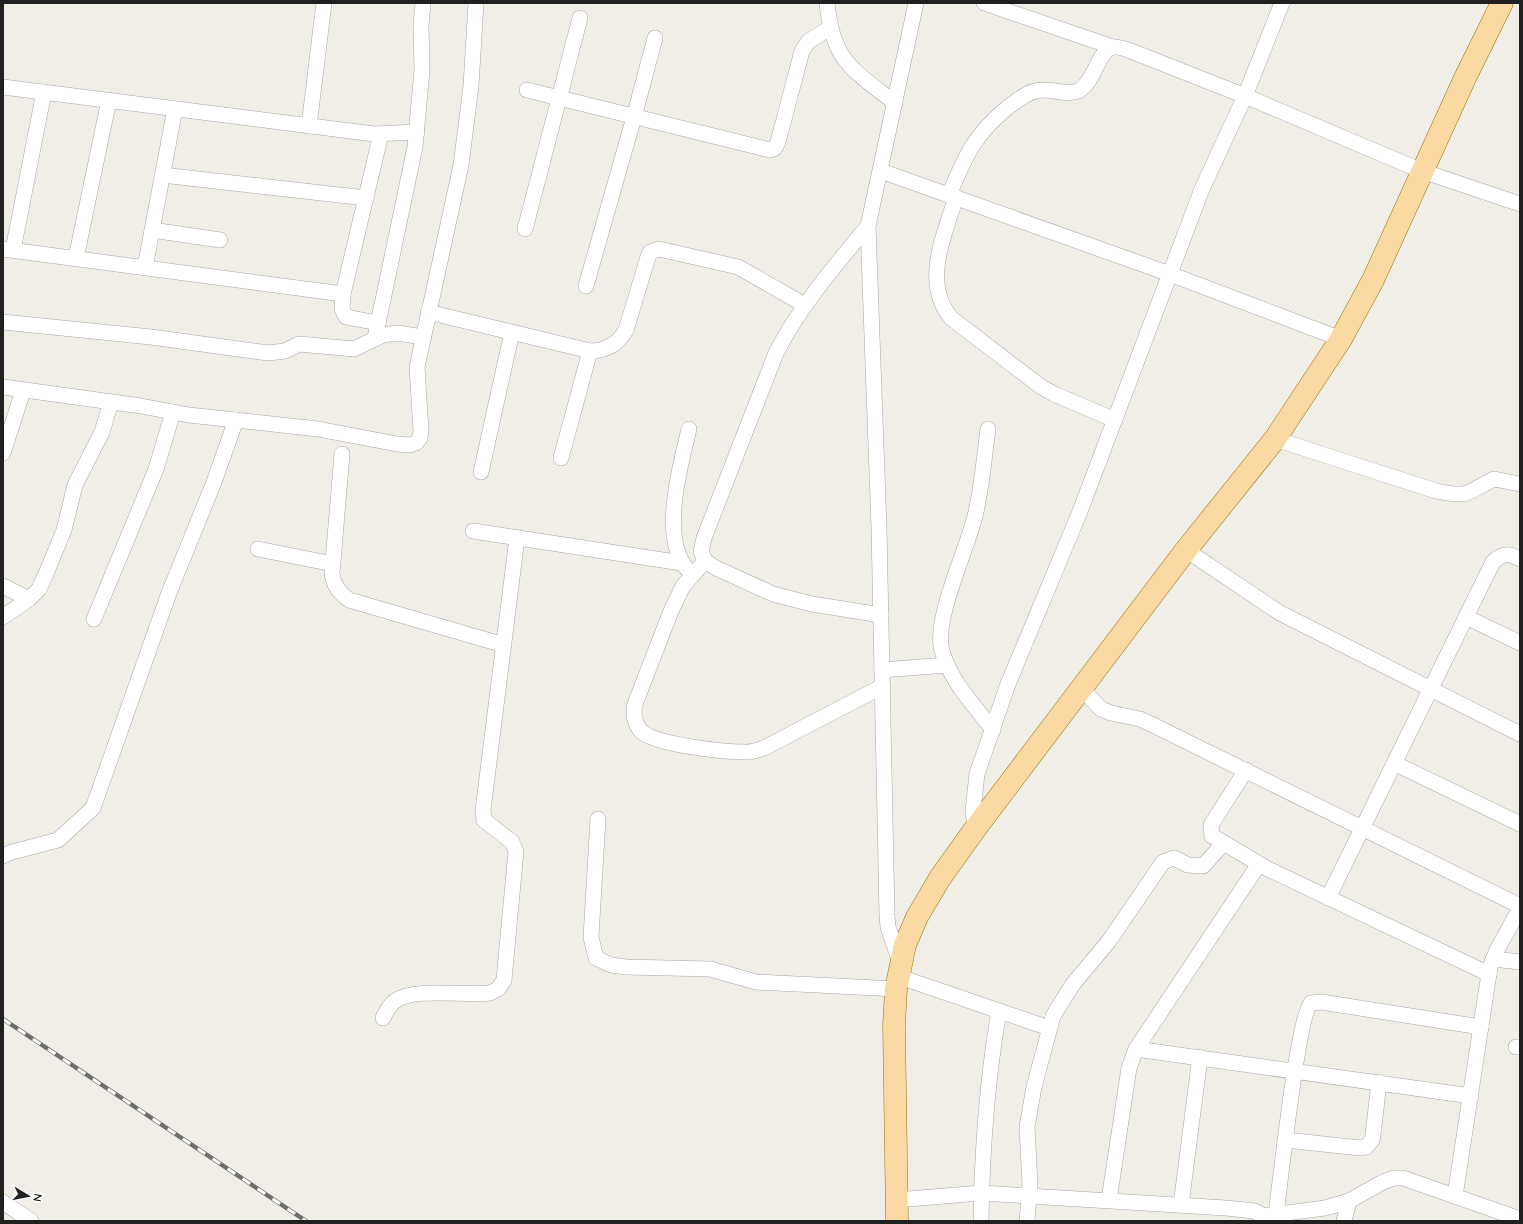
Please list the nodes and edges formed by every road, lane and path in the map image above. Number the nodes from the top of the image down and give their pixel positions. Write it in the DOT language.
graph roads {
  1 [pos="324,3"];
  2 [pos="423,3"];
  3 [pos="476,3"];
  4 [pos="827,3"];
  5 [pos="916,3"];
  6 [pos="984,3"];
  7 [pos="1282,3"];
  8 [pos="1502,3"];
  9 [pos="580,18"];
  10 [pos="830,28"];
  11 [pos="654,38"];
  12 [pos="1113,47"];
  13 [pos="3,87"];
  14 [pos="527,90"];
  15 [pos="44,92"];
  16 [pos="1245,96"];
  17 [pos="558,98"];
  18 [pos="109,100"];
  19 [pos="895,104"];
  20 [pos="175,109"];
  21 [pos="634,117"];
  22 [pos="309,126"];
  23 [pos="417,132"];
  24 [pos="381,134"];
  25 [pos="880,171"];
  26 [pos="1422,171"];
  27 [pos="162,175"];
  28 [pos="952,196"];
  29 [pos="366,198"];
  30 [pos="1520,204"];
  31 [pos="868,226"];
  32 [pos="525,229"];
  33 [pos="152,230"];
  34 [pos="220,240"];
  35 [pos="8,250"];
  36 [pos="76,258"];
  37 [pos="145,267"];
  38 [pos="1170,274"];
  39 [pos="586,286"];
  40 [pos="343,294"];
  41 [pos="805,305"];
  42 [pos="428,312"];
  43 [pos="3,322"];
  44 [pos="378,323"];
  45 [pos="512,332"];
  46 [pos="423,337"];
  47 [pos="375,338"];
  48 [pos="1341,339"];
  49 [pos="590,351"];
  50 [pos="3,388"];
  51 [pos="23,391"];
  52 [pos="111,402"];
  53 [pos="173,412"];
  54 [pos="236,420"];
  55 [pos="1115,420"];
  56 [pos="689,429"];
  57 [pos="988,429"];
  58 [pos="1275,439"];
  59 [pos="3,453"];
  60 [pos="342,454"];
  61 [pos="561,458"];
  62 [pos="481,472"];
  63 [pos="1520,484"];
  64 [pos="472,531"];
  65 [pos="517,538"];
  66 [pos="258,549"];
  67 [pos="1186,550"];
  68 [pos="1520,559"];
  69 [pos="705,561"];
  70 [pos="333,564"];
  71 [pos="687,569"];
  72 [pos="3,586"];
  73 [pos="29,599"];
  74 [pos="881,615"];
  75 [pos="3,616"];
  76 [pos="1466,617"];
  77 [pos="94,619"];
  78 [pos="1520,643"];
  79 [pos="504,645"];
  80 [pos="947,665"];
  81 [pos="882,670"];
  82 [pos="883,686"];
  83 [pos="1082,689"];
  84 [pos="1430,689"];
  85 [pos="993,730"];
  86 [pos="1520,734"];
  87 [pos="1394,763"];
  88 [pos="1246,770"];
  89 [pos="598,819"];
  90 [pos="1520,824"];
  91 [pos="975,829"];
  92 [pos="1361,829"];
  93 [pos="1223,844"];
  94 [pos="3,856"];
  95 [pos="1259,864"];
  96 [pos="1328,898"];
  97 [pos="1520,907"];
  98 [pos="1493,959"];
  99 [pos="1520,962"];
  100 [pos="1489,974"];
  101 [pos="898,976"];
  102 [pos="999,1011"];
  103 [pos="383,1018"];
  104 [pos="1049,1028"];
  105 [pos="1481,1028"];
  106 [pos="1136,1049"];
  107 [pos="1200,1057"];
  108 [pos="1295,1070"];
  109 [pos="1379,1082"];
  110 [pos="1471,1096"];
  111 [pos="1286,1140"];
  112 [pos="981,1193"];
  113 [pos="1029,1195"];
  114 [pos="1455,1196"];
  115 [pos="896,1200"];
  116 [pos="1109,1200"];
  117 [pos="1349,1201"];
  118 [pos="3,1202"];
  119 [pos="1181,1205"];
  120 [pos="1268,1217"];
  121 [pos="1520,1219"];
  122 [pos="31,1221"];
  123 [pos="897,1221"];
  124 [pos="981,1221"];
  125 [pos="1027,1221"];
  126 [pos="1344,1221"];
  1 -- 22 [label="street"];
  2 -- 23 [label="street"];
  3 -- 42 [label="street"];
  4 -- 10 [label="street"];
  5 -- 19 [label="street"];
  6 -- 12 [label="street"];
  7 -- 16 [label="street"];
  8 -- 26 [label="main road"];
  9 -- 17 [label="street"];
  10 -- 19 [label="street"];
  10 -- 21 [label="street"];
  11 -- 21 [label="street"];
  12 -- 16 [label="street"];
  12 -- 28 [label="street"];
  13 -- 15 [label="street"];
  14 -- 17 [label="street"];
  15 -- 18 [label="street"];
  15 -- 35 [label="street"];
  16 -- 26 [label="street"];
  16 -- 38 [label="street"];
  17 -- 21 [label="street"];
  17 -- 32 [label="street"];
  18 -- 20 [label="street"];
  18 -- 36 [label="street"];
  19 -- 25 [label="street"];
  20 -- 22 [label="street"];
  20 -- 27 [label="street"];
  21 -- 39 [label="street"];
  22 -- 24 [label="street"];
  23 -- 24 [label="street"];
  23 -- 44 [label="street"];
  24 -- 29 [label="street"];
  25 -- 28 [label="street"];
  25 -- 31 [label="street"];
  26 -- 30 [label="street"];
  26 -- 48 [label="main road"];
  27 -- 29 [label="street"];
  27 -- 33 [label="street"];
  28 -- 38 [label="street"];
  28 -- 55 [label="street"];
  29 -- 40 [label="street"];
  31 -- 41 [label="street"];
  31 -- 74 [label="street"];
  33 -- 34 [label="street"];
  33 -- 37 [label="street"];
  35 -- 36 [label="street"];
  36 -- 37 [label="street"];
  37 -- 40 [label="street"];
  38 -- 48 [label="street"];
  38 -- 55 [label="street"];
  40 -- 44 [label="street"];
  41 -- 49 [label="street"];
  41 -- 69 [label="street"];
  42 -- 45 [label="street"];
  42 -- 46 [label="street"];
  43 -- 47 [label="street"];
  44 -- 47 [label="street"];
  45 -- 49 [label="street"];
  45 -- 62 [label="street"];
  46 -- 47 [label="street"];
  46 -- 54 [label="street"];
  48 -- 58 [label="main road"];
  49 -- 61 [label="street"];
  50 -- 51 [label="street"];
  51 -- 52 [label="street"];
  51 -- 59 [label="street"];
  52 -- 53 [label="street"];
  52 -- 73 [label="street"];
  53 -- 54 [label="street"];
  53 -- 77 [label="street"];
  54 -- 94 [label="street"];
  55 -- 85 [label="street"];
  56 -- 71 [label="street"];
  57 -- 80 [label="street"];
  58 -- 63 [label="street"];
  58 -- 67 [label="main road"];
  60 -- 70 [label="street"];
  64 -- 65 [label="street"];
  65 -- 71 [label="street"];
  65 -- 79 [label="street"];
  66 -- 70 [label="street"];
  67 -- 83 [label="main road"];
  67 -- 84 [label="street"];
  68 -- 76 [label="street"];
  69 -- 71 [label="street"];
  69 -- 74 [label="street"];
  70 -- 79 [label="street"];
  71 -- 82 [label="street"];
  72 -- 73 [label="street"];
  73 -- 75 [label="street"];
  74 -- 81 [label="street"];
  76 -- 78 [label="street"];
  76 -- 84 [label="street"];
  79 -- 103 [label="street"];
  80 -- 81 [label="street"];
  80 -- 85 [label="street"];
  81 -- 82 [label="street"];
  82 -- 101 [label="street"];
  83 -- 88 [label="street"];
  83 -- 91 [label="main road"];
  84 -- 86 [label="street"];
  84 -- 87 [label="street"];
  85 -- 91 [label="street"];
  87 -- 90 [label="street"];
  87 -- 92 [label="street"];
  88 -- 92 [label="street"];
  88 -- 93 [label="street"];
  89 -- 101 [label="street"];
  91 -- 101 [label="main road"];
  92 -- 96 [label="street"];
  92 -- 97 [label="street"];
  93 -- 95 [label="street"];
  93 -- 104 [label="street"];
  95 -- 96 [label="street"];
  95 -- 106 [label="street"];
  96 -- 100 [label="street"];
  97 -- 98 [label="street"];
  98 -- 99 [label="street"];
  98 -- 100 [label="street"];
  100 -- 105 [label="street"];
  101 -- 102 [label="street"];
  101 -- 115 [label="main road"];
  102 -- 104 [label="street"];
  102 -- 112 [label="street"];
  104 -- 113 [label="street"];
  105 -- 108 [label="street"];
  105 -- 110 [label="street"];
  106 -- 107 [label="street"];
  106 -- 116 [label="street"];
  107 -- 108 [label="street"];
  107 -- 119 [label="street"];
  108 -- 109 [label="street"];
  108 -- 111 [label="street"];
  109 -- 110 [label="street"];
  109 -- 111 [label="street"];
  110 -- 114 [label="street"];
  111 -- 120 [label="street"];
  112 -- 113 [label="street"];
  112 -- 115 [label="street"];
  112 -- 124 [label="street"];
  113 -- 116 [label="street"];
  113 -- 125 [label="street"];
  114 -- 117 [label="street"];
  114 -- 121 [label="street"];
  115 -- 123 [label="main road"];
  116 -- 119 [label="street"];
  117 -- 120 [label="street"];
  117 -- 126 [label="street"];
  118 -- 122 [label="street"];
  119 -- 120 [label="street"];
}
